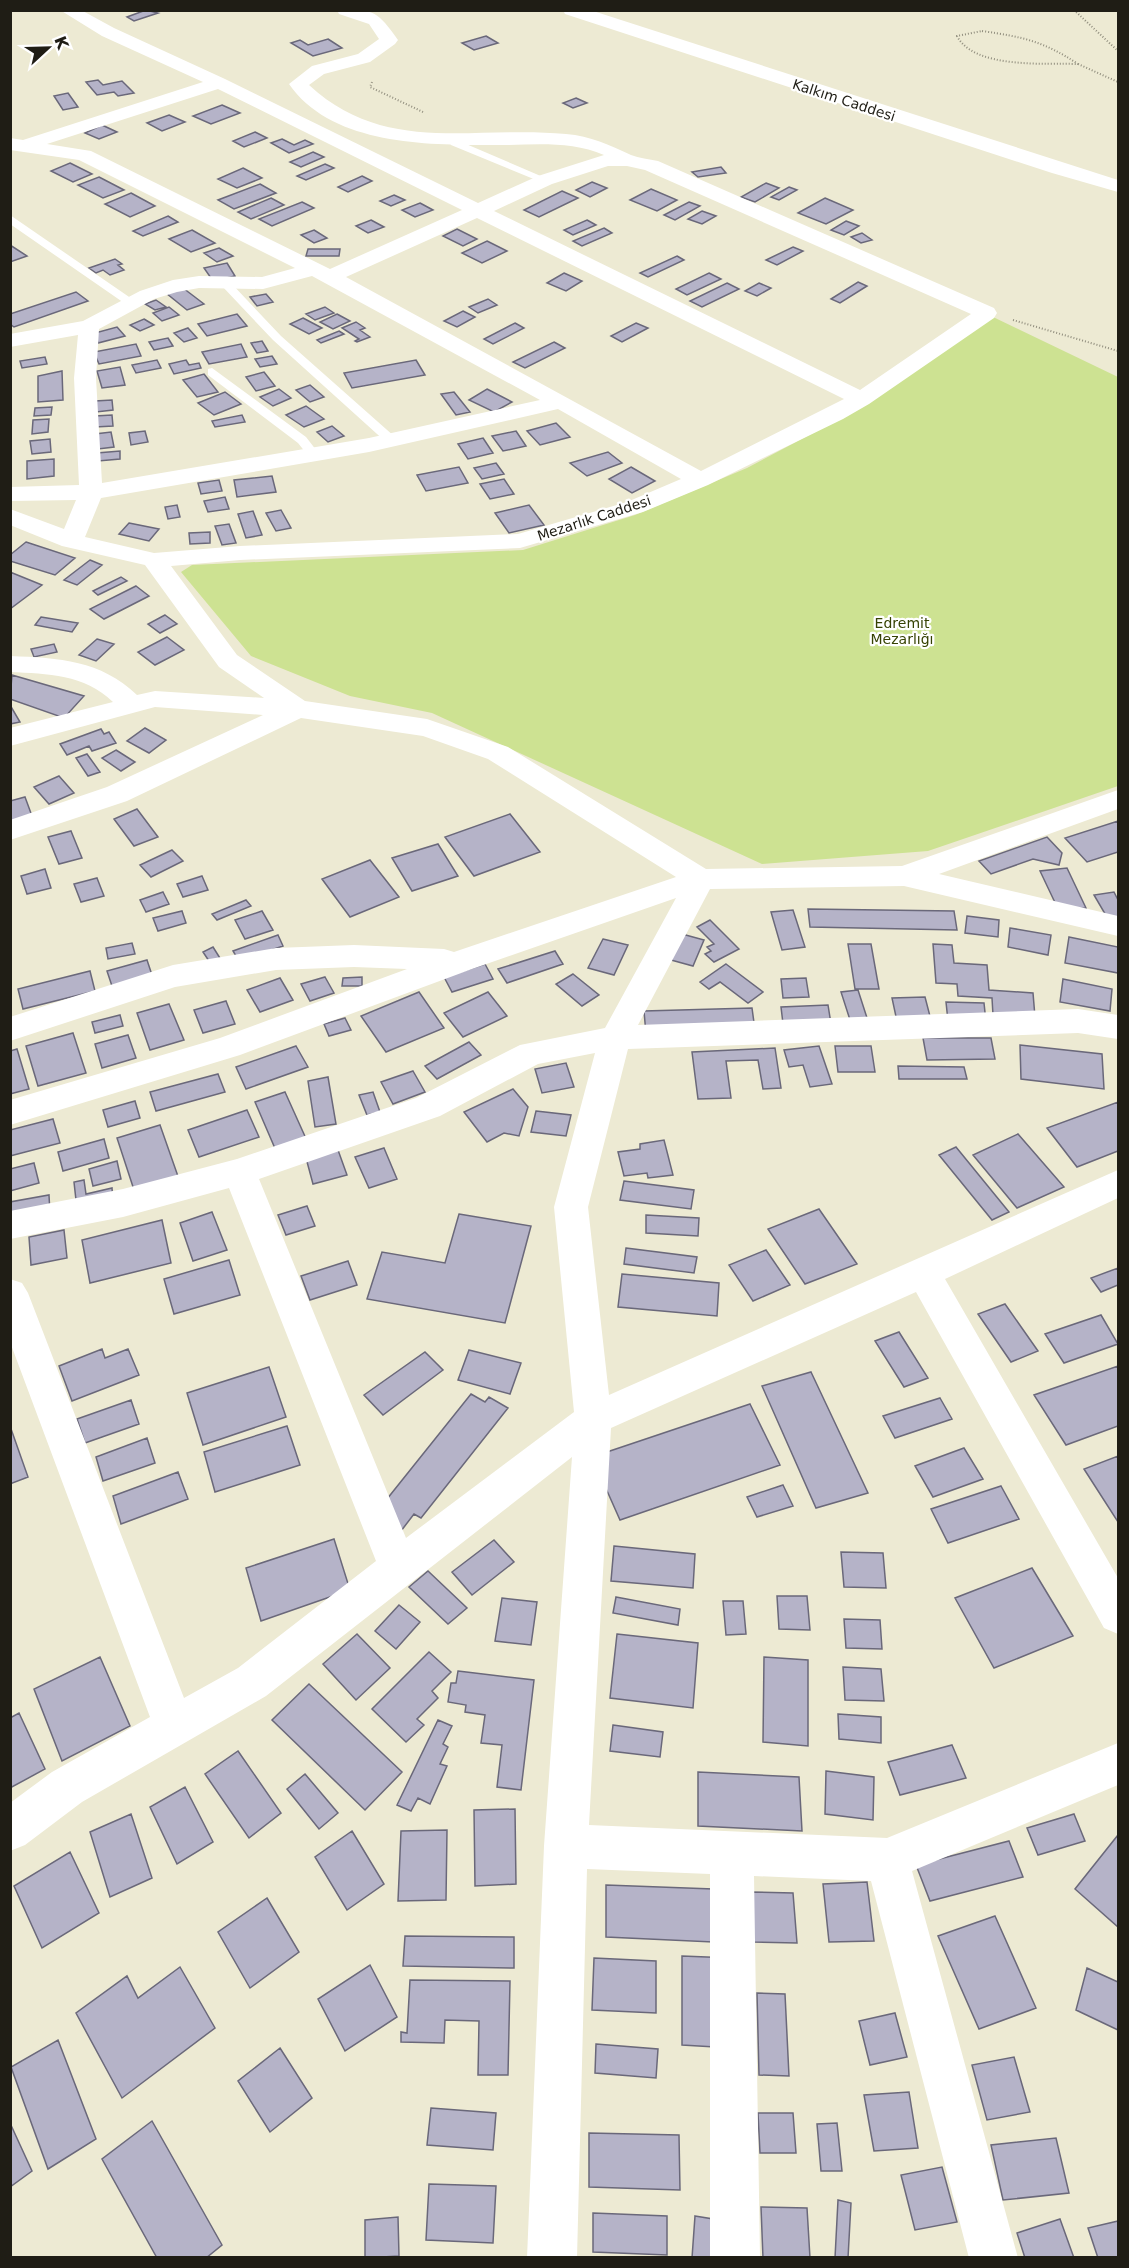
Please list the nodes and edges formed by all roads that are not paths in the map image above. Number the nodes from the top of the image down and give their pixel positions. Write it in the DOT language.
graph roads {
  1 [pos="68,10"];
  2 [pos="345,10"];
  3 [pos="571,10"];
  4 [pos="219,83"];
  5 [pos="452,138"];
  6 [pos="17,145"];
  7 [pos="627,160"];
  8 [pos="545,180"];
  9 [pos="1119,186"];
  10 [pos="478,210"];
  11 [pos="10,218"];
  12 [pos="322,273"];
  13 [pos="226,284"];
  14 [pos="131,303"];
  15 [pos="88,326"];
  16 [pos="10,341"];
  17 [pos="212,372"];
  18 [pos="861,399"];
  19 [pos="561,402"];
  20 [pos="391,440"];
  21 [pos="314,455"];
  22 [pos="700,480"];
  23 [pos="91,492"];
  24 [pos="10,494"];
  25 [pos="10,516"];
  26 [pos="71,541"];
  27 [pos="154,560"];
  28 [pos="10,664"];
  29 [pos="132,705"];
  30 [pos="298,709"];
  31 [pos="10,737"];
  32 [pos="1119,799"];
  33 [pos="10,830"];
  34 [pos="904,876"];
  35 [pos="701,879"];
  36 [pos="1119,926"];
  37 [pos="461,961"];
  38 [pos="1119,1027"];
  39 [pos="10,1029"];
  40 [pos="615,1038"];
  41 [pos="10,1113"];
  42 [pos="239,1172"];
  43 [pos="1119,1183"];
  44 [pos="10,1225"];
  45 [pos="923,1273"];
  46 [pos="10,1293"];
  47 [pos="593,1419"];
  48 [pos="398,1567"];
  49 [pos="1119,1615"];
  50 [pos="174,1726"];
  51 [pos="1119,1764"];
  52 [pos="10,1830"];
  53 [pos="566,1846"];
  54 [pos="732,1853"];
  55 [pos="886,1860"];
  56 [pos="552,2258"];
  57 [pos="735,2258"];
  58 [pos="994,2258"];
  1 -- 4 [label="street"];
  2 -- 5 [label="street"];
  3 -- 9 [label="street, Kalkım Caddesi"];
  4 -- 6 [label="street"];
  4 -- 10 [label="street"];
  5 -- 7 [label="street"];
  5 -- 8 [label="lane"];
  6 -- 12 [label="street"];
  7 -- 8 [label="street"];
  7 -- 18 [label="street, Mezarlık Caddesi"];
  8 -- 10 [label="street"];
  10 -- 12 [label="street"];
  10 -- 18 [label="street"];
  11 -- 14 [label="lane"];
  12 -- 13 [label="street"];
  12 -- 19 [label="street"];
  13 -- 14 [label="street"];
  13 -- 20 [label="lane"];
  14 -- 15 [label="street"];
  15 -- 16 [label="street"];
  15 -- 23 [label="street"];
  17 -- 21 [label="lane"];
  18 -- 22 [label="street, Mezarlık Caddesi"];
  19 -- 20 [label="street"];
  19 -- 22 [label="street"];
  20 -- 21 [label="street"];
  21 -- 23 [label="street"];
  22 -- 27 [label="street, Mezarlık Caddesi"];
  23 -- 24 [label="street"];
  23 -- 26 [label="street"];
  25 -- 26 [label="street, Mezarlık Caddesi"];
  26 -- 27 [label="street, Mezarlık Caddesi"];
  27 -- 30 [label="street"];
  28 -- 29 [label="street"];
  29 -- 30 [label="street"];
  29 -- 31 [label="street"];
  30 -- 33 [label="street"];
  30 -- 35 [label="street"];
  32 -- 34 [label="street"];
  34 -- 35 [label="street"];
  34 -- 36 [label="street"];
  35 -- 37 [label="street"];
  35 -- 40 [label="street"];
  37 -- 39 [label="street"];
  37 -- 41 [label="street"];
  38 -- 40 [label="street"];
  40 -- 42 [label="street"];
  40 -- 47 [label="street"];
  42 -- 44 [label="street"];
  42 -- 48 [label="street"];
  43 -- 45 [label="street"];
  45 -- 47 [label="street"];
  45 -- 49 [label="street"];
  46 -- 50 [label="street"];
  47 -- 48 [label="street"];
  47 -- 53 [label="street"];
  48 -- 50 [label="street"];
  50 -- 52 [label="street"];
  51 -- 55 [label="street"];
  53 -- 54 [label="street"];
  53 -- 56 [label="street"];
  54 -- 55 [label="street"];
  54 -- 57 [label="street"];
  55 -- 58 [label="street"];
}
